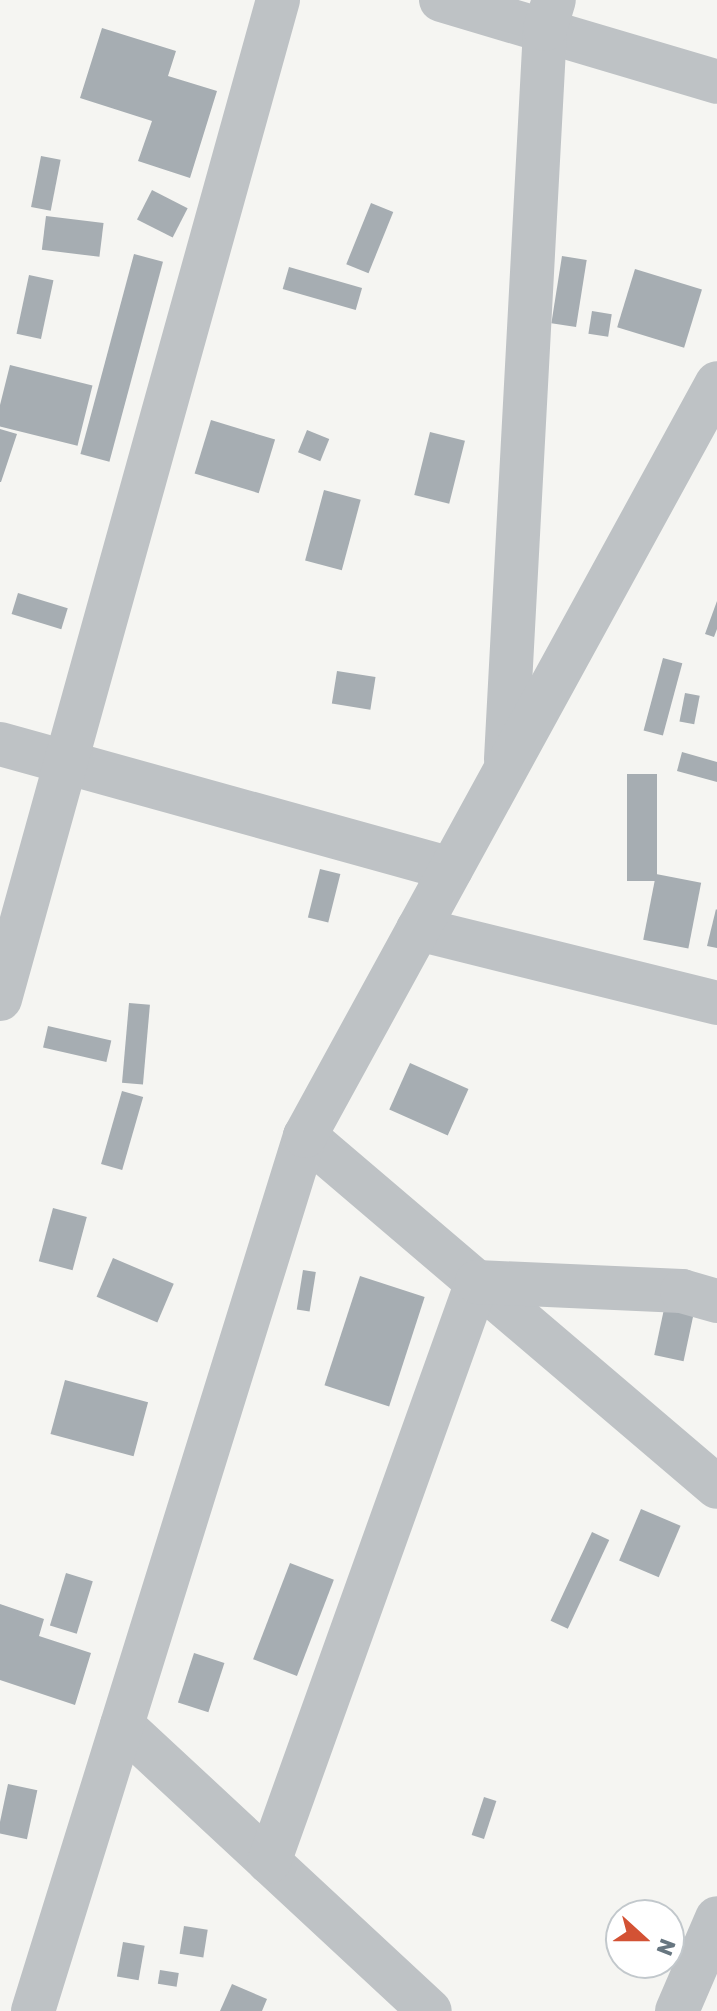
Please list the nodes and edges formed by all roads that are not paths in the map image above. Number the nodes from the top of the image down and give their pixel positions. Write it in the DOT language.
graph roads {
  1 [pos="278,0"];
  2 [pos="441,0"];
  3 [pos="549,15"];
  4 [pos="717,82"];
  5 [pos="717,383"];
  6 [pos="703,440"];
  7 [pos="0,744"];
  8 [pos="66,762"];
  9 [pos="505,771"];
  10 [pos="451,869"];
  11 [pos="418,929"];
  12 [pos="0,999"];
  13 [pos="717,1003"];
  14 [pos="305,1136"];
  15 [pos="477,1282"];
  16 [pos="717,1301"];
  17 [pos="717,1487"];
  18 [pos="122,1725"];
  19 [pos="269,1862"];
  20 [pos="717,1918"];
  21 [pos="33,2011"];
  22 [pos="430,2011"];
  23 [pos="677,2011"];
  1 -- 8 [label="street"];
  2 -- 3 [label="street"];
  3 -- 4 [label="street"];
  3 -- 9 [label="street"];
  5 -- 6 [label="street"];
  6 -- 9 [label="street"];
  7 -- 8 [label="street"];
  8 -- 10 [label="street"];
  8 -- 12 [label="street"];
  9 -- 10 [label="street"];
  10 -- 11 [label="street"];
  11 -- 13 [label="street"];
  11 -- 14 [label="street"];
  14 -- 15 [label="street"];
  14 -- 18 [label="street"];
  15 -- 16 [label="street"];
  15 -- 17 [label="street"];
  15 -- 19 [label="street"];
  18 -- 19 [label="street"];
  18 -- 21 [label="street"];
  19 -- 22 [label="street"];
  20 -- 23 [label="street"];
}
